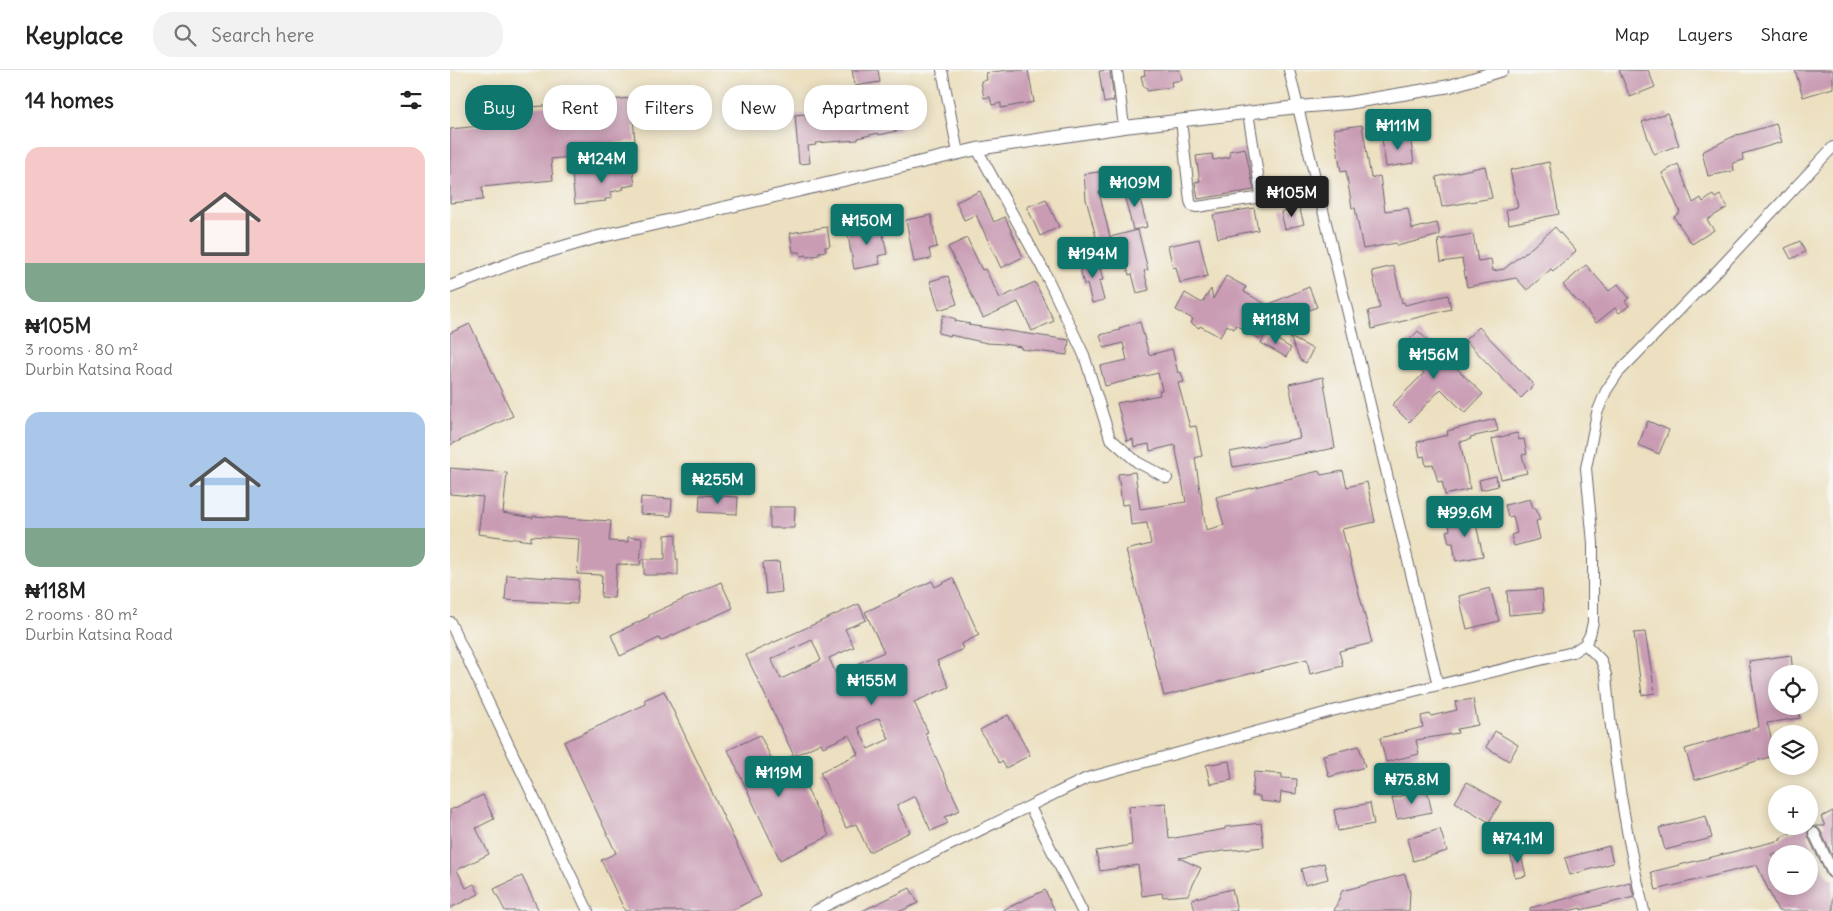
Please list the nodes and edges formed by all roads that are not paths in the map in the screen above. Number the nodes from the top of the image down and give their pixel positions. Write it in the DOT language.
graph roads {
  1 [pos="942,70"];
  2 [pos="1117,70"];
  3 [pos="1289,70"];
  4 [pos="1502,70"];
  5 [pos="1298,107"];
  6 [pos="1248,112"];
  7 [pos="1181,120"];
  8 [pos="1124,127"];
  9 [pos="1833,147"];
  10 [pos="977,149"];
  11 [pos="958,153"];
  12 [pos="450,287"];
  13 [pos="1167,478"];
  14 [pos="450,622"];
  15 [pos="1584,644"];
  16 [pos="1438,685"];
  17 [pos="1030,807"];
  18 [pos="1815,835"];
  19 [pos="1833,873"];
  20 [pos="588,911"];
  21 [pos="815,911"];
  22 [pos="1082,911"];
  23 [pos="1644,911"];
  1 -- 11 [label="street"];
  2 -- 8 [label="street"];
  3 -- 5 [label="street"];
  4 -- 5 [label="street"];
  5 -- 6 [label="street"];
  5 -- 16 [label="street"];
  6 -- 7 [label="street"];
  6 -- 7 [label="street"];
  7 -- 8 [label="street"];
  8 -- 10 [label="street"];
  9 -- 15 [label="street"];
  10 -- 11 [label="street"];
  10 -- 13 [label="street"];
  11 -- 12 [label="street"];
  14 -- 20 [label="street"];
  15 -- 16 [label="street"];
  15 -- 23 [label="street"];
  16 -- 17 [label="street"];
  17 -- 21 [label="street"];
  17 -- 22 [label="street"];
  18 -- 19 [label="street"];
}
